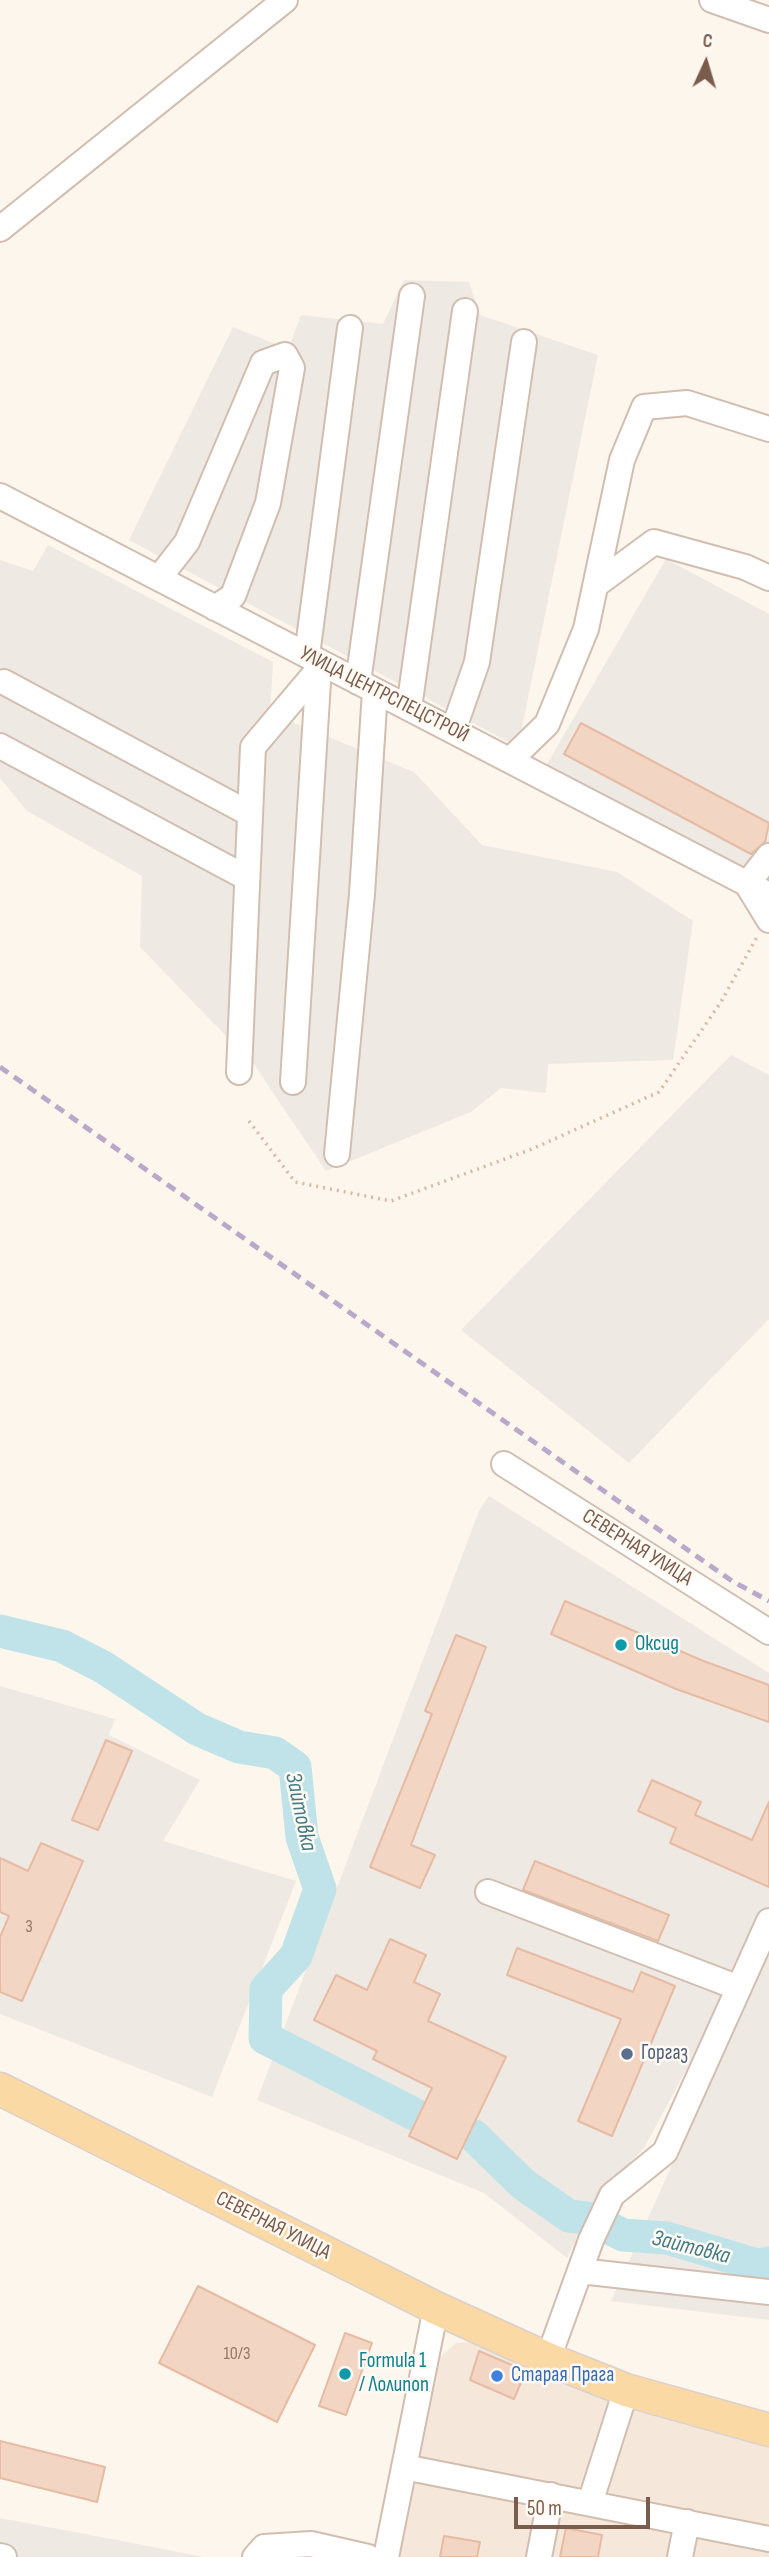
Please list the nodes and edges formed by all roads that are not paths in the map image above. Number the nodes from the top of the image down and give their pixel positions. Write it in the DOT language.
graph roads {
  1 [pos="285,0"];
  2 [pos="712,0"];
  3 [pos="765,17"];
  4 [pos="0,229"];
  5 [pos="412,296"];
  6 [pos="465,311"];
  7 [pos="350,328"];
  8 [pos="524,342"];
  9 [pos="769,429"];
  10 [pos="0,496"];
  11 [pos="159,578"];
  12 [pos="769,578"];
  13 [pos="597,584"];
  14 [pos="215,608"];
  15 [pos="315,662"];
  16 [pos="4,682"];
  17 [pos="367,686"];
  18 [pos="409,708"];
  19 [pos="453,731"];
  20 [pos="0,746"];
  21 [pos="510,761"];
  22 [pos="250,814"];
  23 [pos="769,856"];
  24 [pos="247,878"];
  25 [pos="763,904"];
  26 [pos="239,1072"];
  27 [pos="293,1082"];
  28 [pos="337,1154"];
  29 [pos="504,1464"];
  30 [pos="769,1632"];
  31 [pos="488,1892"];
  32 [pos="769,1921"];
  33 [pos="739,1988"];
  34 [pos="0,2089"];
  35 [pos="580,2271"];
  36 [pos="769,2292"];
  37 [pos="436,2308"];
  38 [pos="548,2359"];
  39 [pos="626,2390"];
  40 [pos="769,2430"];
  41 [pos="404,2467"];
  42 [pos="551,2496"];
  43 [pos="590,2503"];
  44 [pos="687,2522"];
  45 [pos="769,2539"];
  46 [pos="285,2551"];
  47 [pos="256,2557"];
  48 [pos="368,2557"];
  49 [pos="386,2557"];
  50 [pos="539,2557"];
  51 [pos="680,2557"];
  1 -- 4 [label="street"];
  2 -- 3 [label="street"];
  5 -- 17 [label="street"];
  6 -- 18 [label="street"];
  7 -- 15 [label="street"];
  8 -- 19 [label="street"];
  9 -- 13 [label="street"];
  10 -- 11 [label="street, УЛИЦА ЦЕНТРСПЕЦСТРОЙ"];
  11 -- 14 [label="street, УЛИЦА ЦЕНТРСПЕЦСТРОЙ"];
  11 -- 14 [label="street"];
  12 -- 13 [label="street"];
  13 -- 21 [label="street"];
  14 -- 15 [label="street, УЛИЦА ЦЕНТРСПЕЦСТРОЙ"];
  15 -- 17 [label="street, УЛИЦА ЦЕНТРСПЕЦСТРОЙ"];
  15 -- 22 [label="street"];
  15 -- 27 [label="street"];
  16 -- 22 [label="street"];
  17 -- 18 [label="street, УЛИЦА ЦЕНТРСПЕЦСТРОЙ"];
  17 -- 28 [label="street"];
  18 -- 19 [label="street, УЛИЦА ЦЕНТРСПЕЦСТРОЙ"];
  19 -- 21 [label="street, УЛИЦА ЦЕНТРСПЕЦСТРОЙ"];
  20 -- 24 [label="street"];
  21 -- 25 [label="street, УЛИЦА ЦЕНТРСПЕЦСТРОЙ"];
  22 -- 24 [label="street"];
  23 -- 25 [label="street"];
  24 -- 26 [label="street"];
  29 -- 30 [label="street, СЕВЕРНАЯ УЛИЦА"];
  31 -- 33 [label="street"];
  32 -- 33 [label="street"];
  33 -- 35 [label="street"];
  34 -- 37 [label="main road, СЕВЕРНАЯ УЛИЦА"];
  35 -- 36 [label="street"];
  35 -- 38 [label="street"];
  37 -- 38 [label="main road, СЕВЕРНАЯ УЛИЦА"];
  37 -- 41 [label="street"];
  38 -- 39 [label="main road, СЕВЕРНАЯ УЛИЦА"];
  39 -- 40 [label="main road, СЕВЕРНАЯ УЛИЦА"];
  39 -- 43 [label="street"];
  41 -- 42 [label="street"];
  41 -- 49 [label="street"];
  42 -- 43 [label="street"];
  42 -- 50 [label="street"];
  43 -- 44 [label="street"];
  44 -- 45 [label="street"];
  44 -- 51 [label="street"];
  46 -- 47 [label="street"];
  46 -- 48 [label="street"];
}
